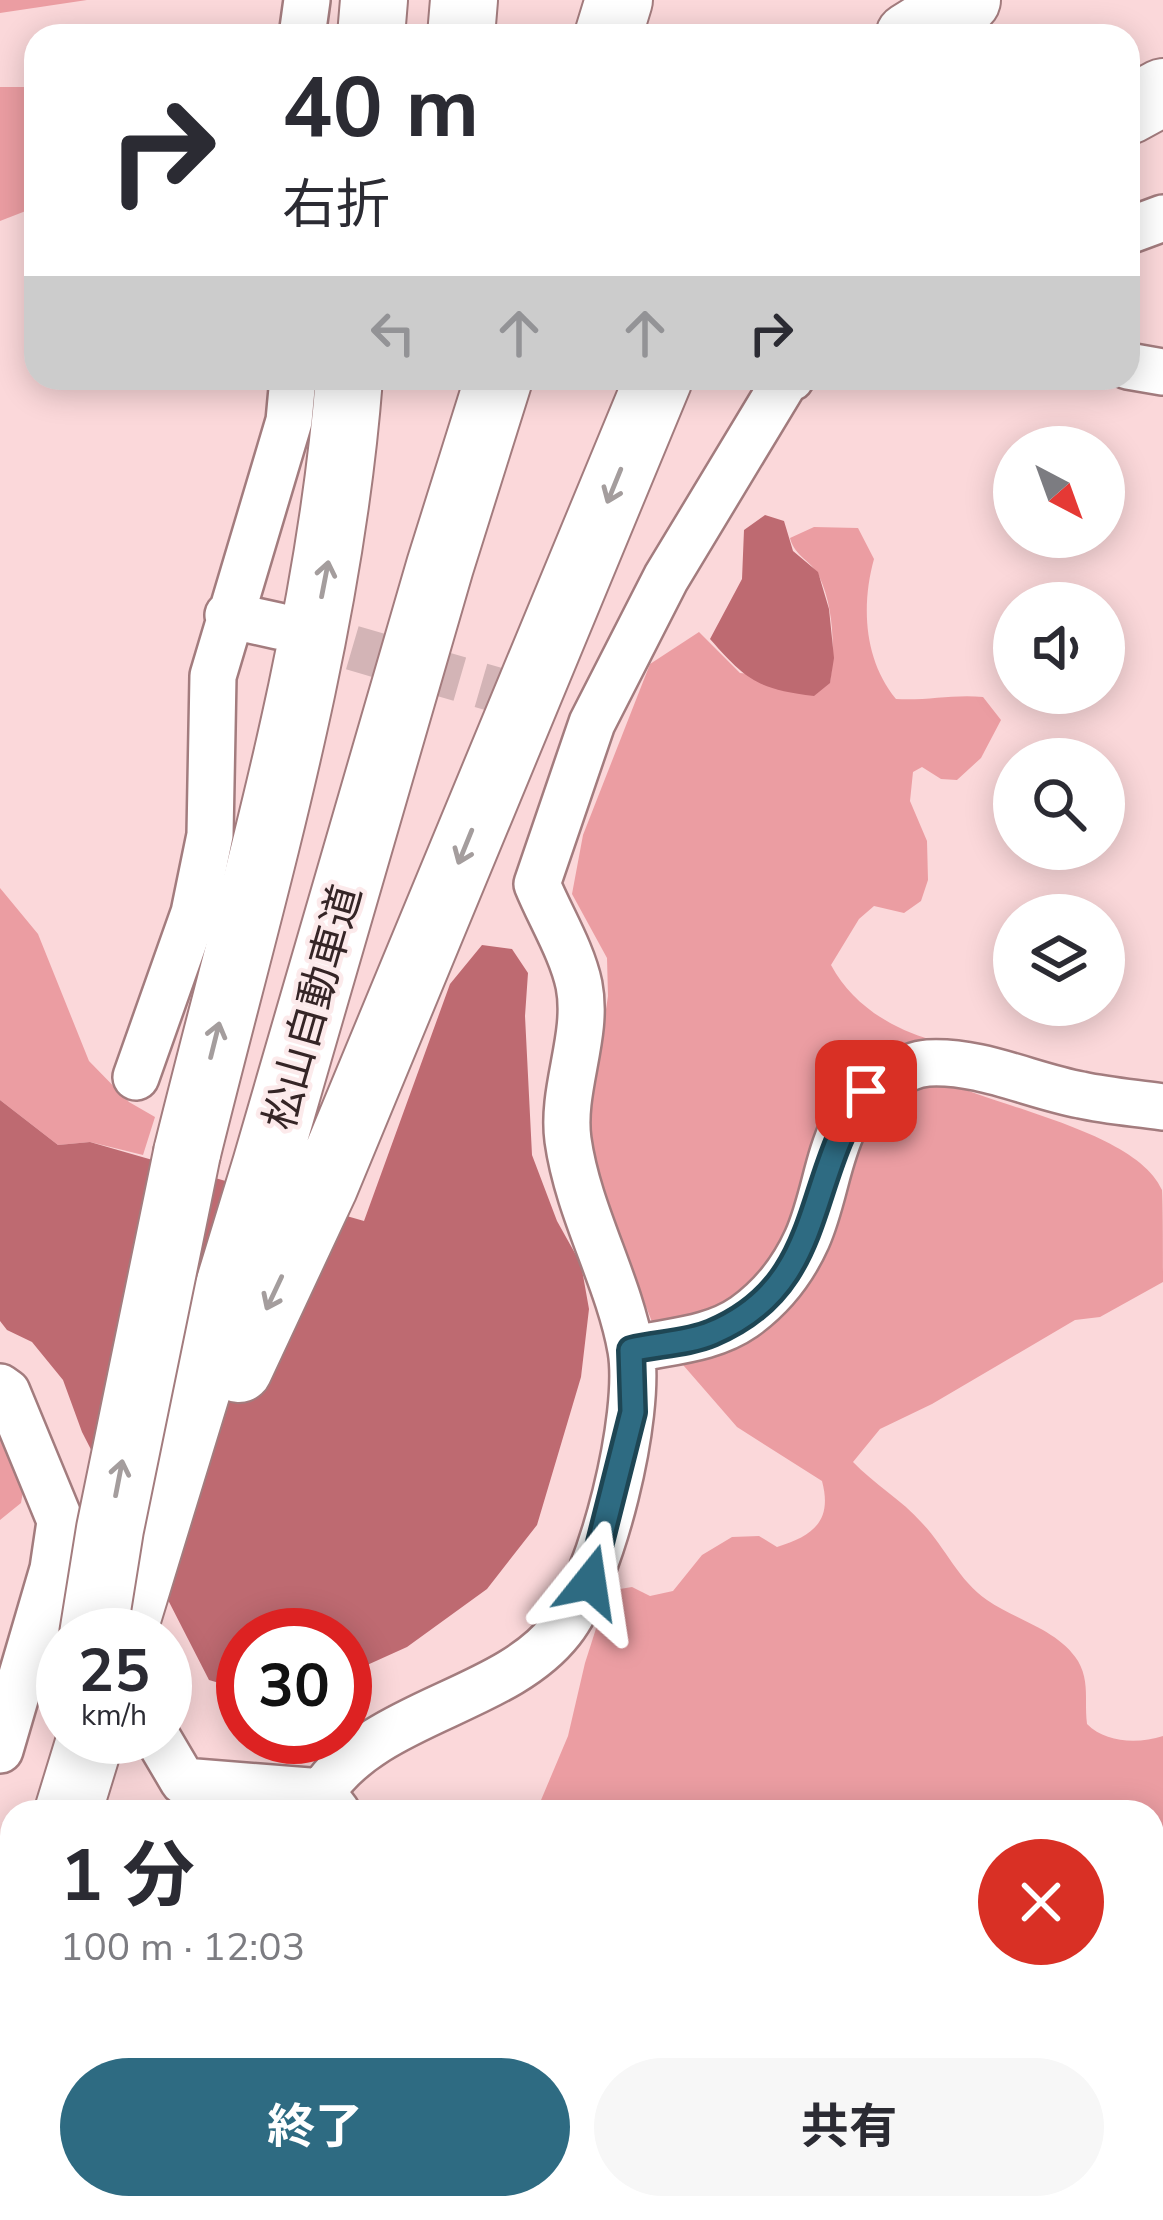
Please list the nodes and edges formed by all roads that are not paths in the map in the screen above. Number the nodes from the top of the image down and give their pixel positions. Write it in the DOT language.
graph roads {
  1 [pos="968,0"];
  2 [pos="929,24"];
  3 [pos="292,390"];
  4 [pos="348,390"];
  5 [pos="495,390"];
  6 [pos="654,390"];
  7 [pos="779,390"];
  8 [pos="228,615"];
  9 [pos="278,626"];
  10 [pos="545,704"];
  11 [pos="592,723"];
  12 [pos="136,1077"];
  13 [pos="1163,1107"];
  14 [pos="296,1176"];
  15 [pos="631,1350"];
  16 [pos="0,1387"];
  17 [pos="60,1522"];
  18 [pos="131,1607"];
  19 [pos="96,1608"];
  20 [pos="98,1608"];
  21 [pos="0,1750"];
  22 [pos="73,1764"];
  23 [pos="82,1764"];
  24 [pos="173,1764"];
  25 [pos="68,1800"];
  26 [pos="70,1800"];
  27 [pos="316,1800"];
  28 [pos="330,1800"];
  1 -- 2 [label="highway"];
  3 -- 8 [label="street"];
  20 -- 4 [label="highway, one-way, bridge"];
  5 -- 14 [label="highway, 松山自動車道"];
  6 -- 14 [label="highway, one-way"];
  7 -- 11 [label="street"];
  8 -- 9 [label="street"];
  8 -- 12 [label="street"];
  10 -- 11 [label="street"];
  11 -- 15 [label="street"];
  13 -- 15 [label="street"];
  14 -- 18 [label="highway"];
  15 -- 28 [label="street"];
  16 -- 17 [label="street"];
  17 -- 19 [label="street"];
  17 -- 21 [label="street"];
  22 -- 25 [label="highway"];
  23 -- 26 [label="highway"];
  24 -- 27 [label="street"];
}
